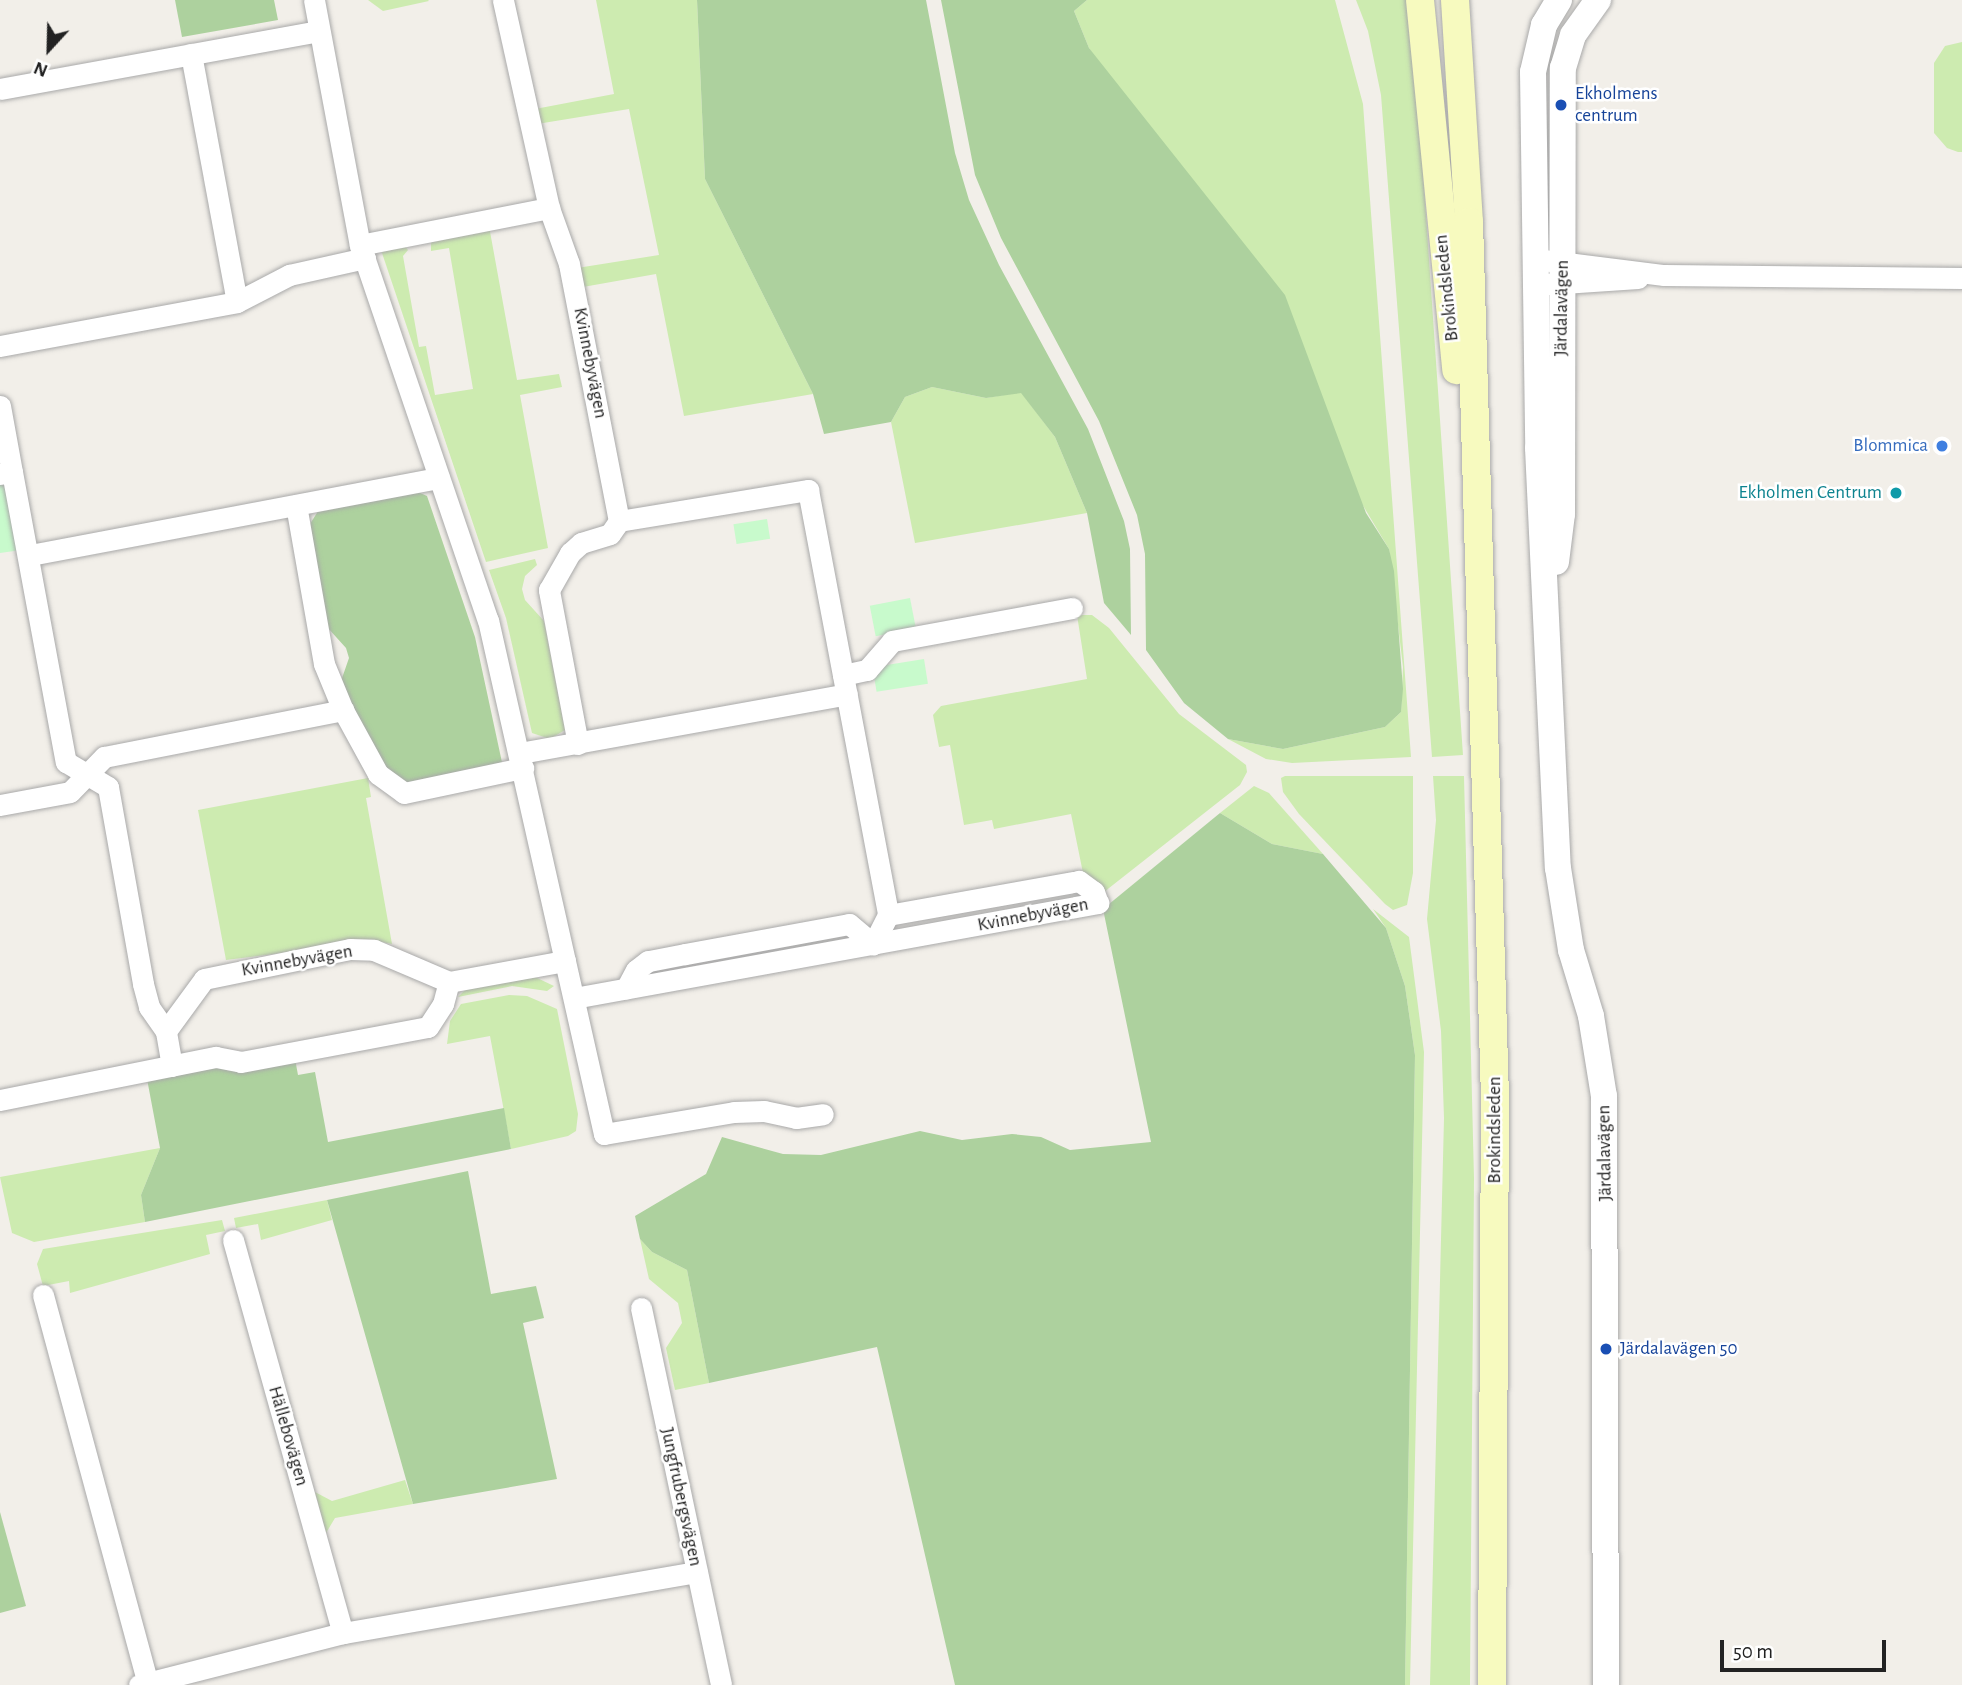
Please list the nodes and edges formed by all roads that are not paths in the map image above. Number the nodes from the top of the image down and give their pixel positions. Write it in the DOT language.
graph roads {
  1 [pos="314,0"];
  2 [pos="503,0"];
  3 [pos="1420,0"];
  4 [pos="1455,0"];
  5 [pos="1559,0"];
  6 [pos="1598,0"];
  7 [pos="319,31"];
  8 [pos="191,54"];
  9 [pos="0,89"];
  10 [pos="549,208"];
  11 [pos="363,251"];
  12 [pos="1535,271"];
  13 [pos="1563,272"];
  14 [pos="1962,278"];
  15 [pos="237,302"];
  16 [pos="0,346"];
  17 [pos="0,406"];
  18 [pos="6,473"];
  19 [pos="439,478"];
  20 [pos="296,505"];
  21 [pos="619,521"];
  22 [pos="30,555"];
  23 [pos="1477,576"];
  24 [pos="1072,608"];
  25 [pos="1550,626"];
  26 [pos="845,685"];
  27 [pos="343,709"];
  28 [pos="578,744"];
  29 [pos="522,761"];
  30 [pos="87,772"];
  31 [pos="0,805"];
  32 [pos="888,915"];
  33 [pos="873,944"];
  34 [pos="565,961"];
  35 [pos="449,982"];
  36 [pos="574,998"];
  37 [pos="166,1031"];
  38 [pos="172,1066"];
  39 [pos="0,1100"];
  40 [pos="823,1114"];
  41 [pos="233,1240"];
  42 [pos="43,1295"];
  43 [pos="641,1308"];
  44 [pos="696,1572"];
  45 [pos="343,1633"];
  46 [pos="144,1684"];
  47 [pos="721,1685"];
  48 [pos="1492,1685"];
  49 [pos="1606,1685"];
  1 -- 7 [label="street"];
  2 -- 10 [label="street, Kvinnebyvägen"];
  3 -- 23 [label="main road, Brokindsleden"];
  4 -- 23 [label="main road, Brokindsleden"];
  5 -- 12 [label="street, Järdalavägen"];
  6 -- 13 [label="street, Järdalavägen"];
  7 -- 8 [label="street"];
  7 -- 11 [label="street"];
  8 -- 9 [label="street"];
  8 -- 15 [label="street"];
  10 -- 11 [label="street"];
  10 -- 21 [label="street, Kvinnebyvägen"];
  11 -- 15 [label="street"];
  11 -- 19 [label="street"];
  12 -- 13 [label="street"];
  12 -- 25 [label="street, Järdalavägen"];
  13 -- 14 [label="street"];
  13 -- 25 [label="street, Järdalavägen"];
  15 -- 16 [label="street"];
  17 -- 18 [label="street"];
  18 -- 22 [label="street"];
  19 -- 20 [label="street"];
  19 -- 29 [label="street"];
  20 -- 22 [label="street"];
  20 -- 27 [label="street"];
  21 -- 26 [label="street"];
  21 -- 28 [label="street"];
  22 -- 30 [label="street"];
  23 -- 48 [label="main road, Brokindsleden"];
  24 -- 26 [label="street"];
  25 -- 49 [label="street, Järdalavägen"];
  26 -- 28 [label="street"];
  26 -- 32 [label="street"];
  27 -- 29 [label="street"];
  27 -- 30 [label="street"];
  28 -- 29 [label="street"];
  29 -- 34 [label="street"];
  30 -- 31 [label="street"];
  30 -- 37 [label="street"];
  32 -- 33 [label="street"];
  32 -- 33 [label="street, Kvinnebyvägen"];
  33 -- 36 [label="street, Kvinnebyvägen"];
  34 -- 35 [label="street"];
  34 -- 36 [label="street"];
  35 -- 37 [label="street, Kvinnebyvägen"];
  35 -- 38 [label="street"];
  36 -- 40 [label="street"];
  37 -- 38 [label="street"];
  38 -- 39 [label="street"];
  41 -- 45 [label="street, Hällebovägen"];
  42 -- 46 [label="street"];
  43 -- 44 [label="street, Jungfrubergsvägen"];
  44 -- 45 [label="street"];
  44 -- 47 [label="street, Jungfrubergsvägen"];
  45 -- 46 [label="street"];
}
